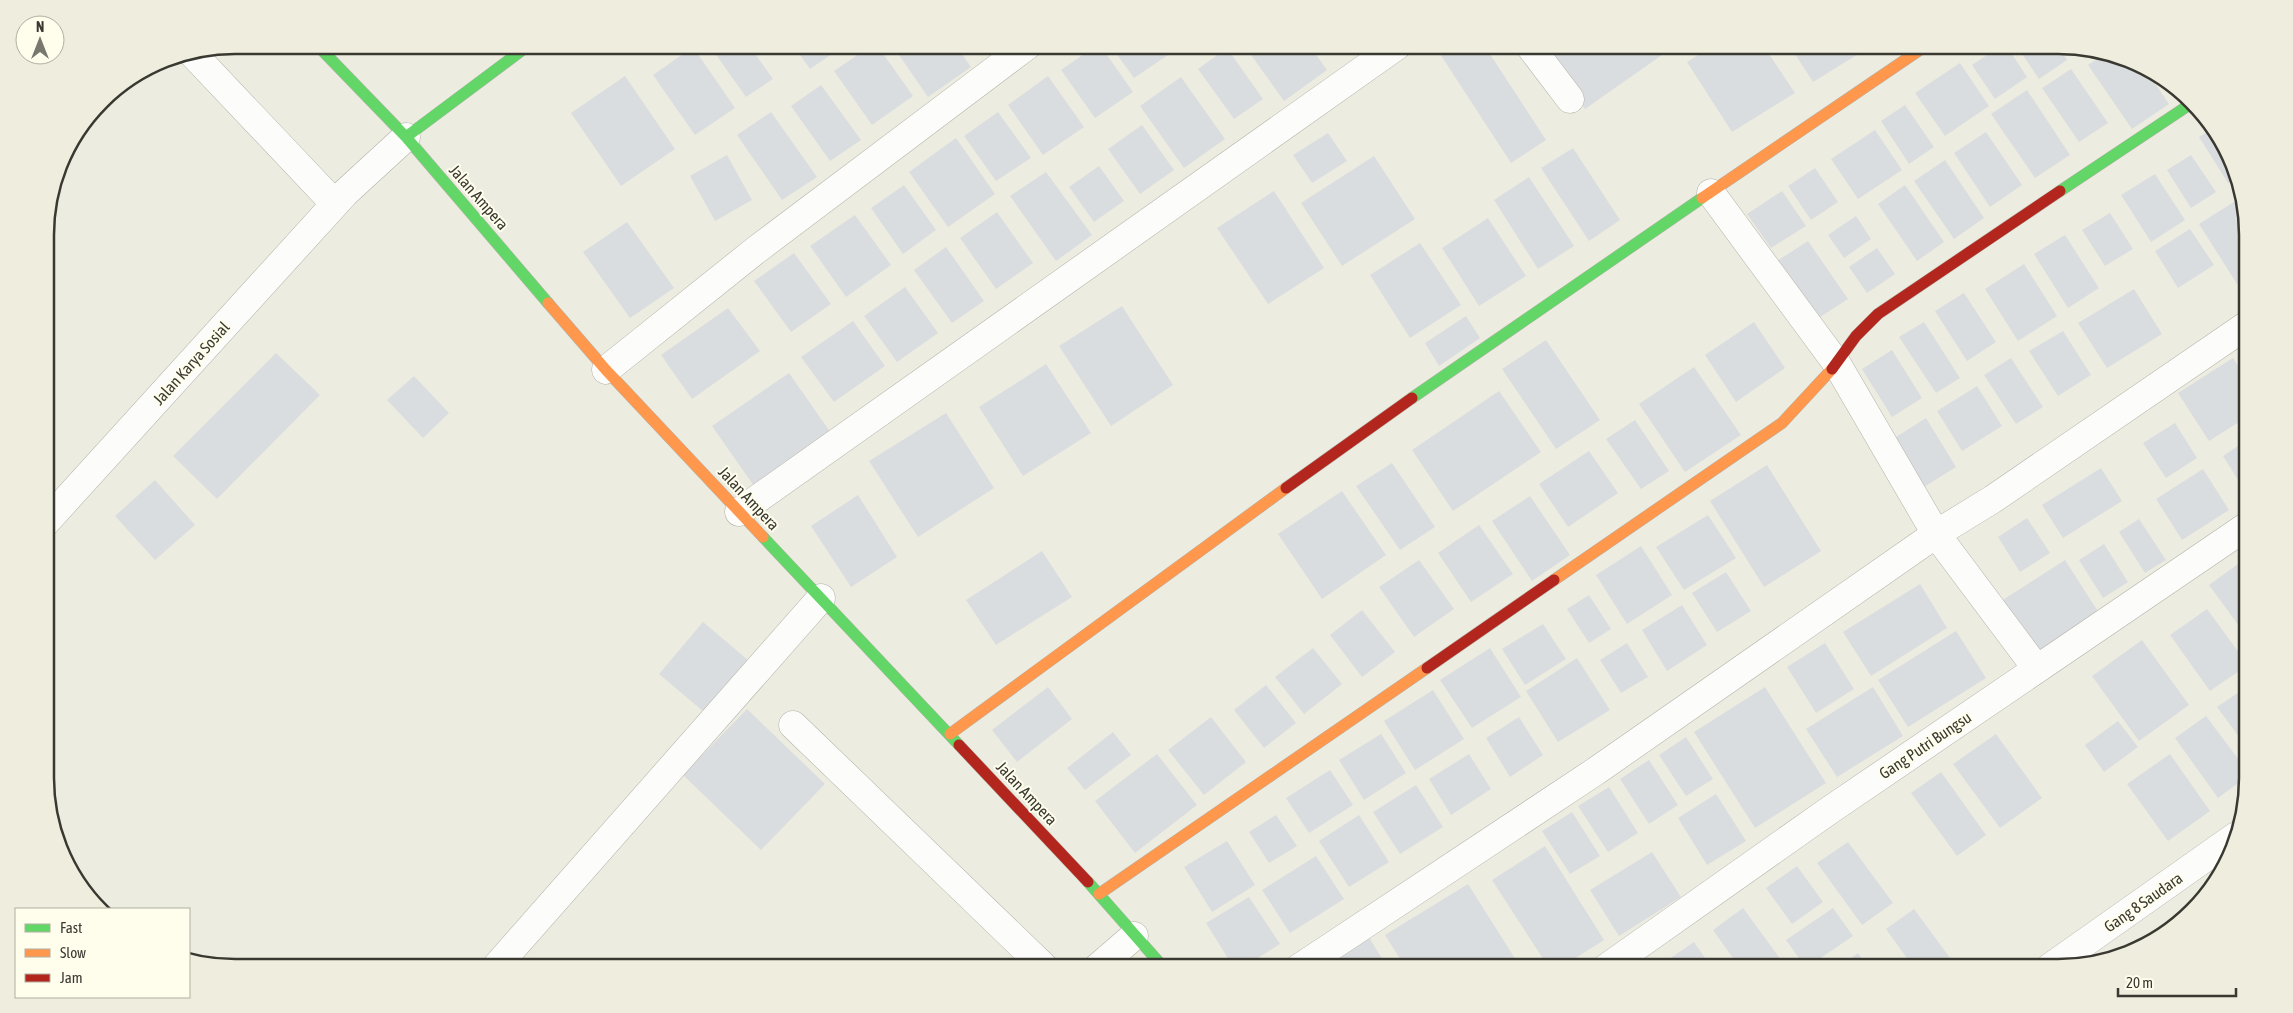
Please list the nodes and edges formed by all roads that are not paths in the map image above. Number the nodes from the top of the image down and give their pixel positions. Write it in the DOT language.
graph roads {
  1 [pos="326,54"];
  2 [pos="517,54"];
  3 [pos="1016,54"];
  4 [pos="1385,54"];
  5 [pos="1536,54"];
  6 [pos="1914,54"];
  7 [pos="196,58"];
  8 [pos="1570,99"];
  9 [pos="2185,106"];
  10 [pos="406,137"];
  11 [pos="1711,193"];
  12 [pos="340,199"];
  13 [pos="2239,330"];
  14 [pos="1837,364"];
  15 [pos="606,370"];
  16 [pos="739,512"];
  17 [pos="54,513"];
  18 [pos="2239,531"];
  19 [pos="1936,534"];
  20 [pos="821,598"];
  21 [pos="2037,669"];
  22 [pos="793,725"];
  23 [pos="950,734"];
  24 [pos="2227,842"];
  25 [pos="1099,894"];
  26 [pos="1128,941"];
  27 [pos="503,959"];
  28 [pos="1036,959"];
  29 [pos="1107,959"];
  30 [pos="1152,959"];
  31 [pos="1313,959"];
  32 [pos="1619,959"];
  33 [pos="2062,959"];
  1 -- 10 [label="street, Jalan Ampera"];
  2 -- 10 [label="street"];
  3 -- 15 [label="street"];
  4 -- 16 [label="street"];
  5 -- 8 [label="street"];
  6 -- 11 [label="street"];
  7 -- 12 [label="street"];
  9 -- 14 [label="street"];
  10 -- 12 [label="street, Jalan Karya Sosial"];
  10 -- 15 [label="street, Jalan Ampera"];
  11 -- 14 [label="street"];
  11 -- 23 [label="street"];
  12 -- 17 [label="street, Jalan Karya Sosial"];
  13 -- 19 [label="street"];
  14 -- 19 [label="street"];
  14 -- 25 [label="street"];
  15 -- 16 [label="street, Jalan Ampera"];
  16 -- 20 [label="street, Jalan Ampera"];
  18 -- 21 [label="street, Gang Putri Bungsu"];
  19 -- 21 [label="street"];
  19 -- 31 [label="street"];
  20 -- 23 [label="street, Jalan Ampera"];
  20 -- 27 [label="street"];
  21 -- 32 [label="street, Gang Putri Bungsu"];
  22 -- 28 [label="street"];
  23 -- 25 [label="street, Jalan Ampera"];
  24 -- 33 [label="street, Gang 8 Saudara"];
  25 -- 26 [label="street, Jalan Ampera"];
  26 -- 29 [label="street"];
  26 -- 30 [label="street, Jalan Ampera"];
}
